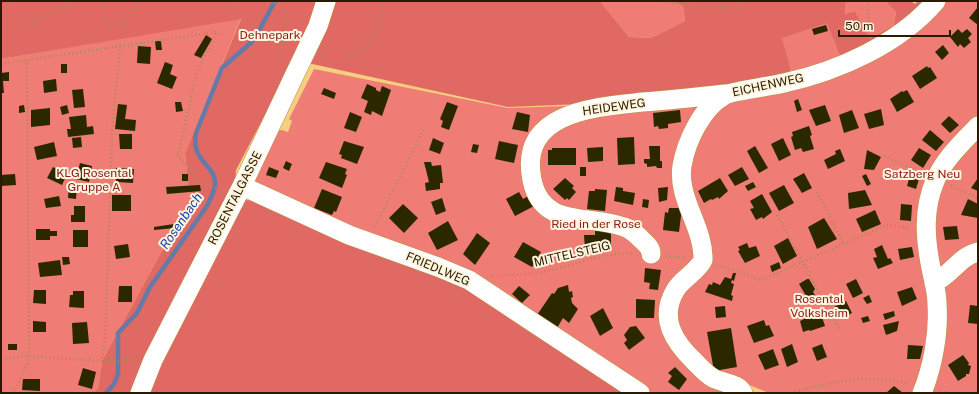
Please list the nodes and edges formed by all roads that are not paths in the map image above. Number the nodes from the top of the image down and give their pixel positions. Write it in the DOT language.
graph roads {
  1 [pos="326,1"];
  2 [pos="936,1"];
  3 [pos="725,94"];
  4 [pos="978,126"];
  5 [pos="235,189"];
  6 [pos="978,252"];
  7 [pos="651,254"];
  8 [pos="934,283"];
  9 [pos="916,388"];
  10 [pos="140,393"];
  11 [pos="640,393"];
  12 [pos="743,393"];
  1 -- 5 [label="street, ROSENTALGASSE"];
  2 -- 3 [label="street, EICHENWEG"];
  3 -- 7 [label="street, HEIDEWEG"];
  3 -- 12 [label="street, EICHENWEG"];
  4 -- 8 [label="street"];
  5 -- 10 [label="street, ROSENTALGASSE"];
  5 -- 11 [label="street, FRIEDLWEG"];
  6 -- 8 [label="street"];
  8 -- 9 [label="street"];
}
